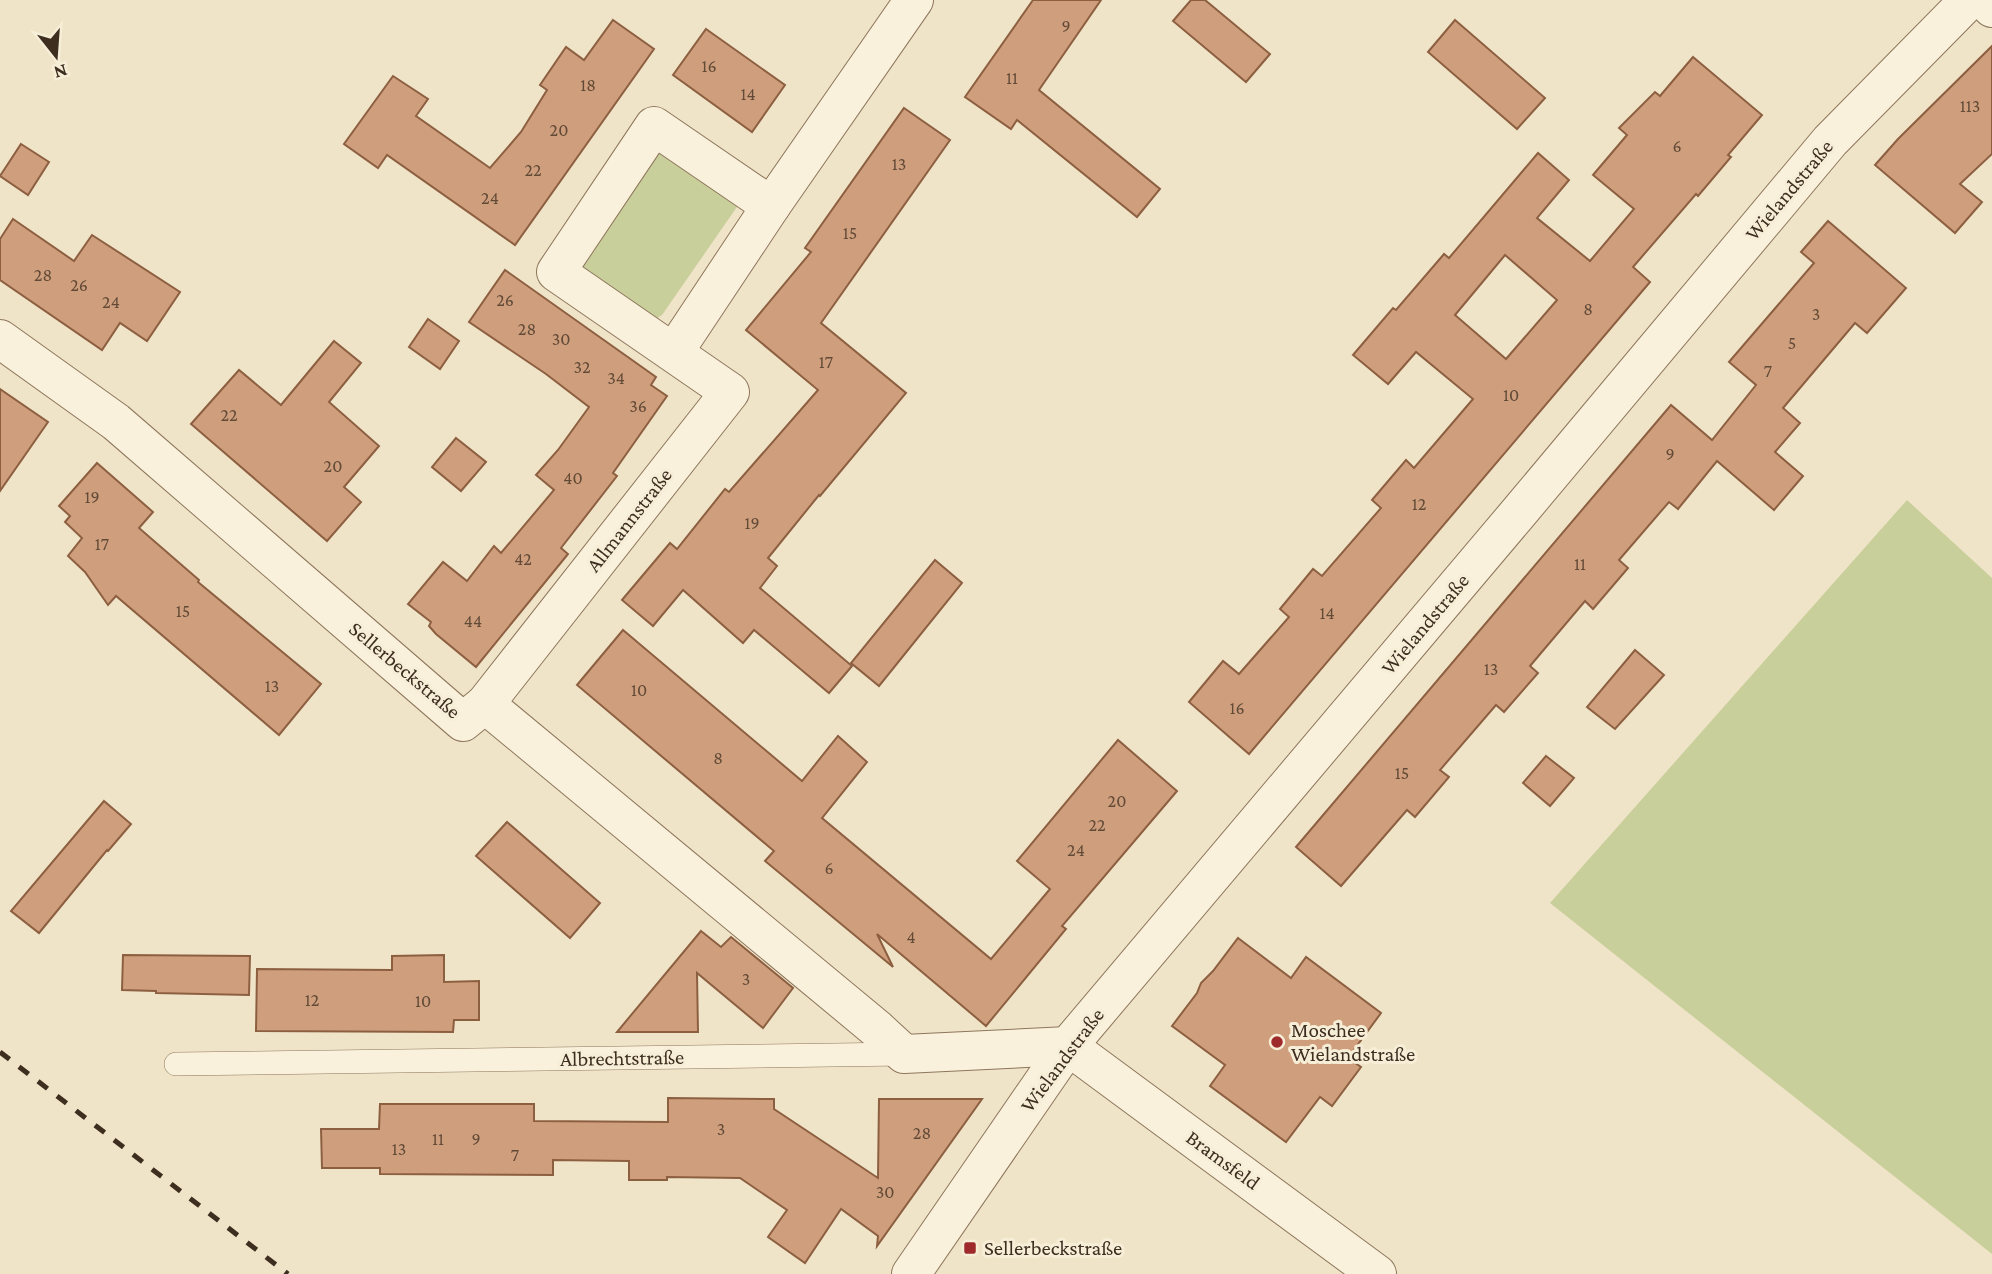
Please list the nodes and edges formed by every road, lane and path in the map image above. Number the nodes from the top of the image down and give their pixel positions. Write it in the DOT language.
graph roads {
  1 [pos="914,0"];
  2 [pos="1969,0"];
  3 [pos="1984,0"];
  4 [pos="1992,8"];
  5 [pos="771,206"];
  6 [pos="0,338"];
  7 [pos="674,352"];
  8 [pos="485,704"];
  9 [pos="1068,1046"];
  10 [pos="904,1054"];
  11 [pos="176,1064"];
  12 [pos="911,1274"];
  13 [pos="1377,1274"];
  1 -- 5 [label="street"];
  2 -- 9 [label="street, Wielandstraße"];
  3 -- 4 [label="street"];
  5 -- 7 [label="street"];
  5 -- 7 [label="street, Allmannstraße"];
  6 -- 8 [label="street, Sellerbeckstraße"];
  7 -- 8 [label="street, Allmannstraße"];
  8 -- 10 [label="street, Sellerbeckstraße"];
  9 -- 10 [label="street, Albrechtstraße"];
  9 -- 12 [label="street, Wielandstraße"];
  9 -- 13 [label="street, Bramsfeld"];
  10 -- 11 [label="lane, Albrechtstraße"];
}
